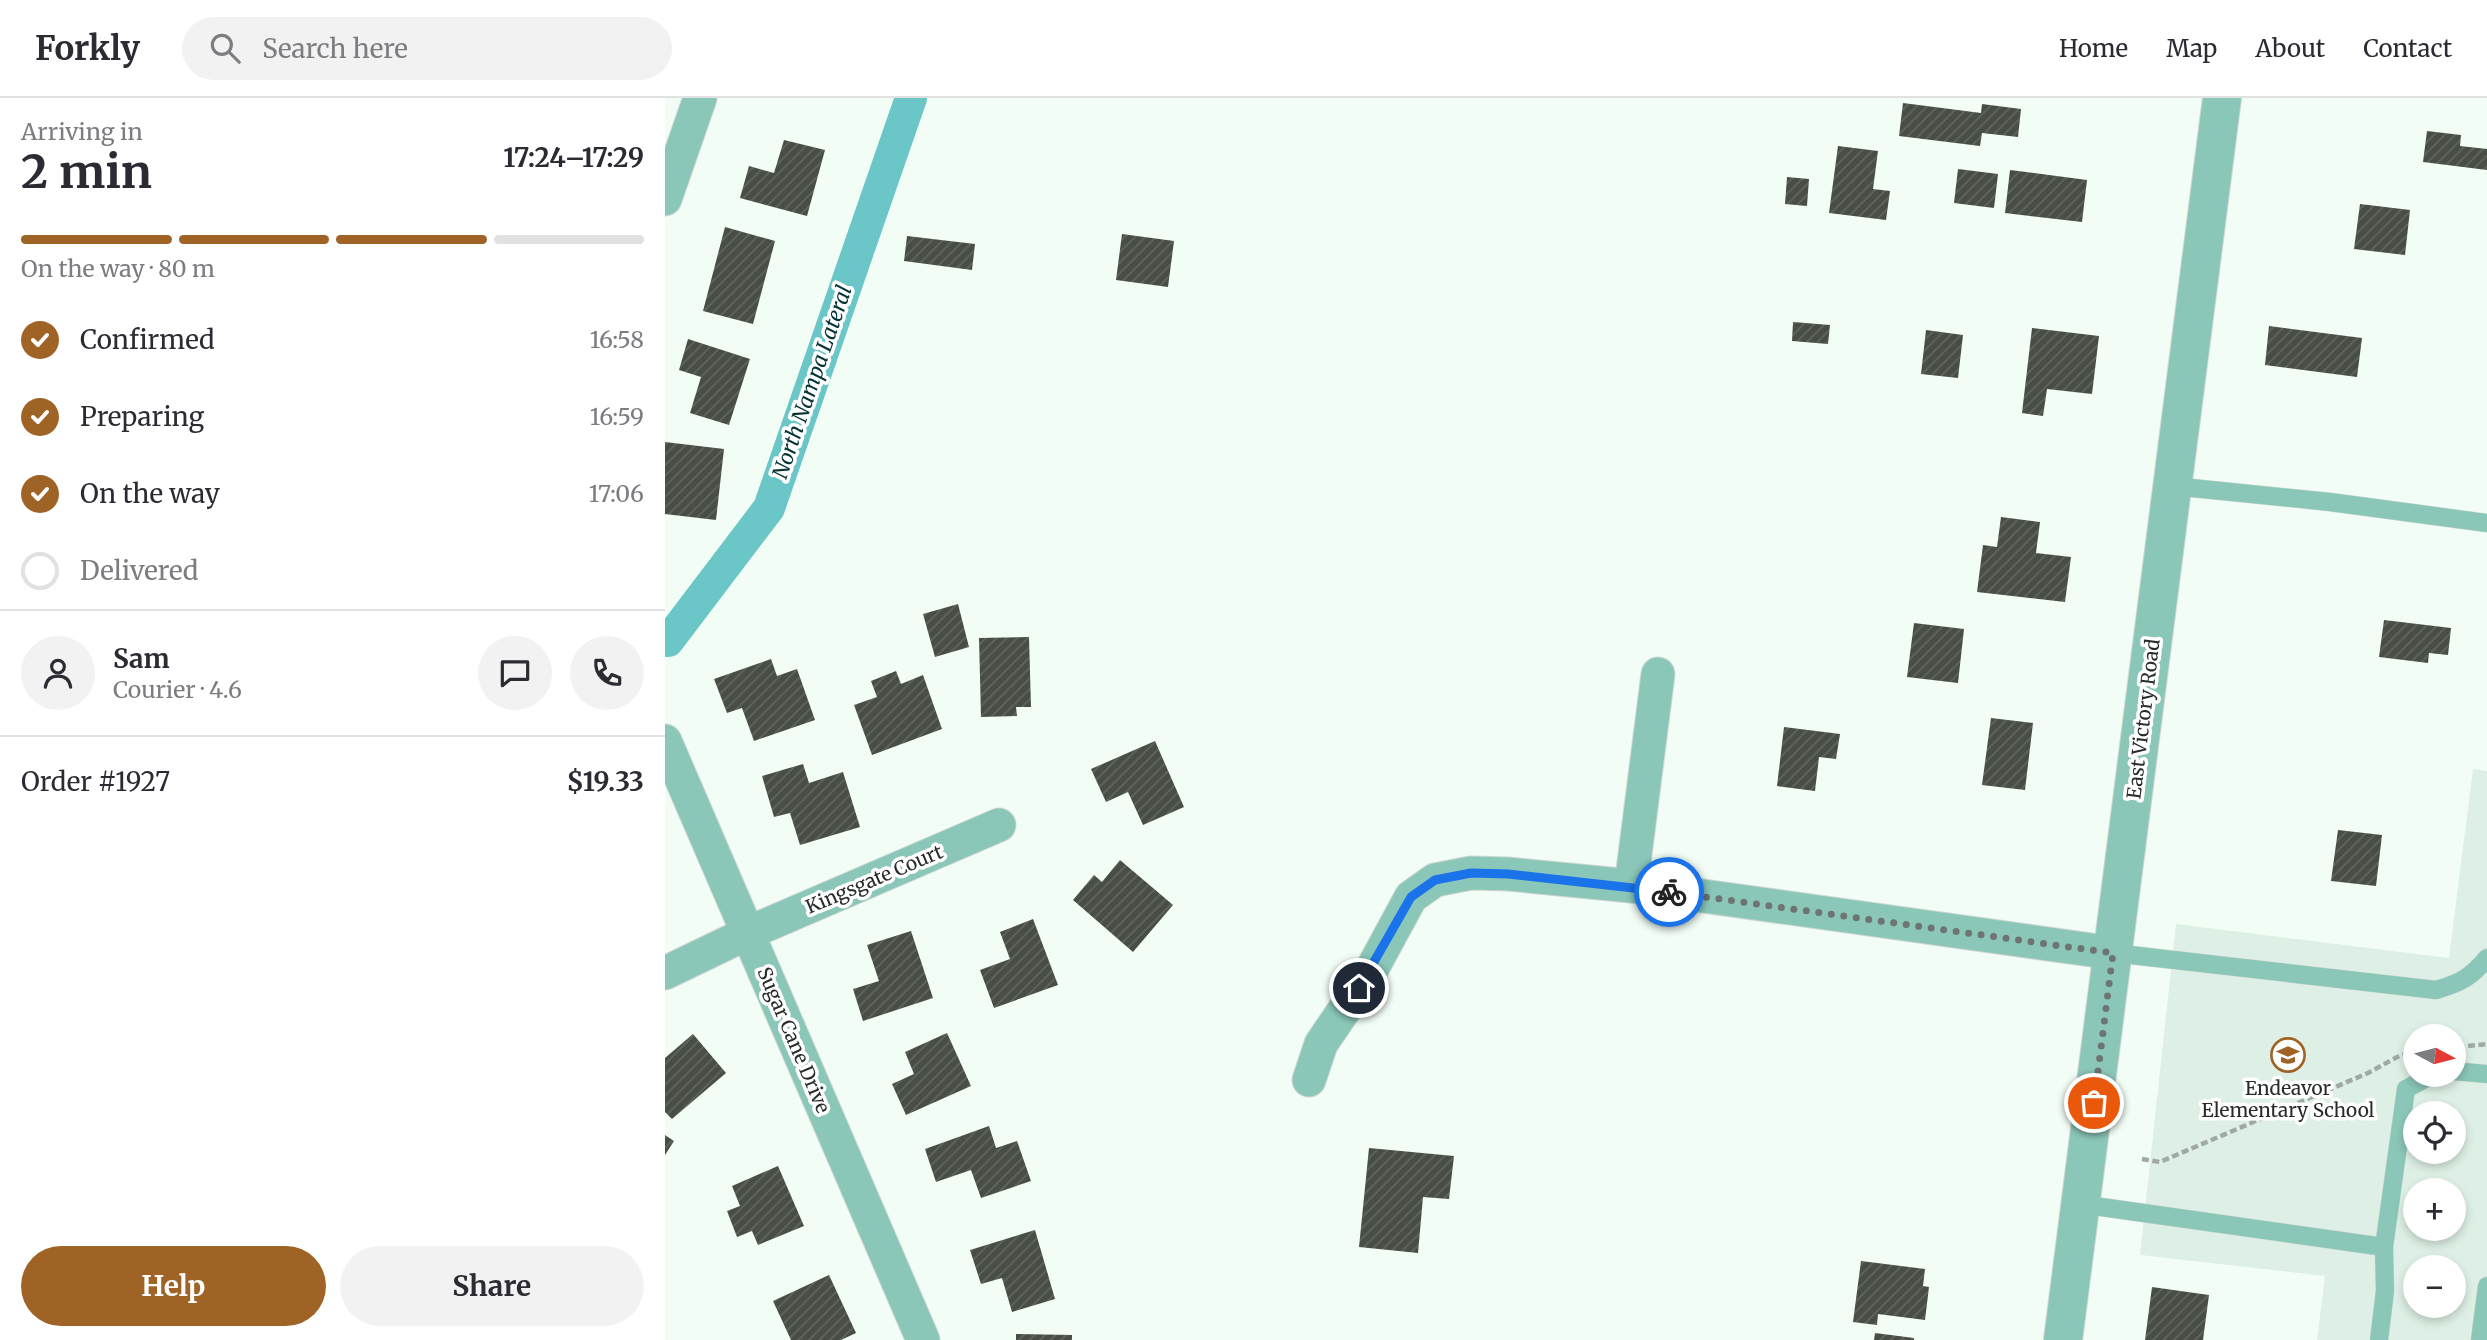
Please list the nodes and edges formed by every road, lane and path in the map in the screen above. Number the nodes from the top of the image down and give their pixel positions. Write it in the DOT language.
graph roads {
  1 [pos="700,98"];
  2 [pos="2222,98"];
  3 [pos="665,199"];
  4 [pos="2172,486"];
  5 [pos="2487,523"];
  6 [pos="1658,674"];
  7 [pos="665,741"];
  8 [pos="999,825"];
  9 [pos="1631,886"];
  10 [pos="748,933"];
  11 [pos="2113,953"];
  12 [pos="2487,958"];
  13 [pos="665,973"];
  14 [pos="2403,1055"];
  15 [pos="2466,1072"];
  16 [pos="2487,1074"];
  17 [pos="1309,1080"];
  18 [pos="2410,1087"];
  19 [pos="2142,1159"];
  20 [pos="2081,1204"];
  21 [pos="2385,1247"];
  22 [pos="2487,1286"];
  23 [pos="923,1340"];
  24 [pos="2063,1340"];
  25 [pos="2379,1340"];
  26 [pos="2480,1340"];
  1 -- 3 [label="street"];
  2 -- 4 [label="street, East Victory Road"];
  4 -- 5 [label="lane"];
  4 -- 11 [label="street, East Victory Road"];
  6 -- 9 [label="street"];
  7 -- 10 [label="street, Sugar Cane Drive"];
  8 -- 10 [label="street, Kingsgate Court"];
  9 -- 11 [label="street"];
  9 -- 17 [label="street"];
  10 -- 13 [label="street, Kingsgate Court"];
  10 -- 23 [label="street, Sugar Cane Drive"];
  11 -- 12 [label="lane"];
  11 -- 20 [label="street, East Victory Road"];
  14 -- 19 [label="path"];
  15 -- 16 [label="lane"];
  18 -- 21 [label="lane"];
  20 -- 21 [label="lane"];
  20 -- 24 [label="street, East Victory Road"];
  21 -- 25 [label="lane"];
  22 -- 26 [label="lane"];
}
